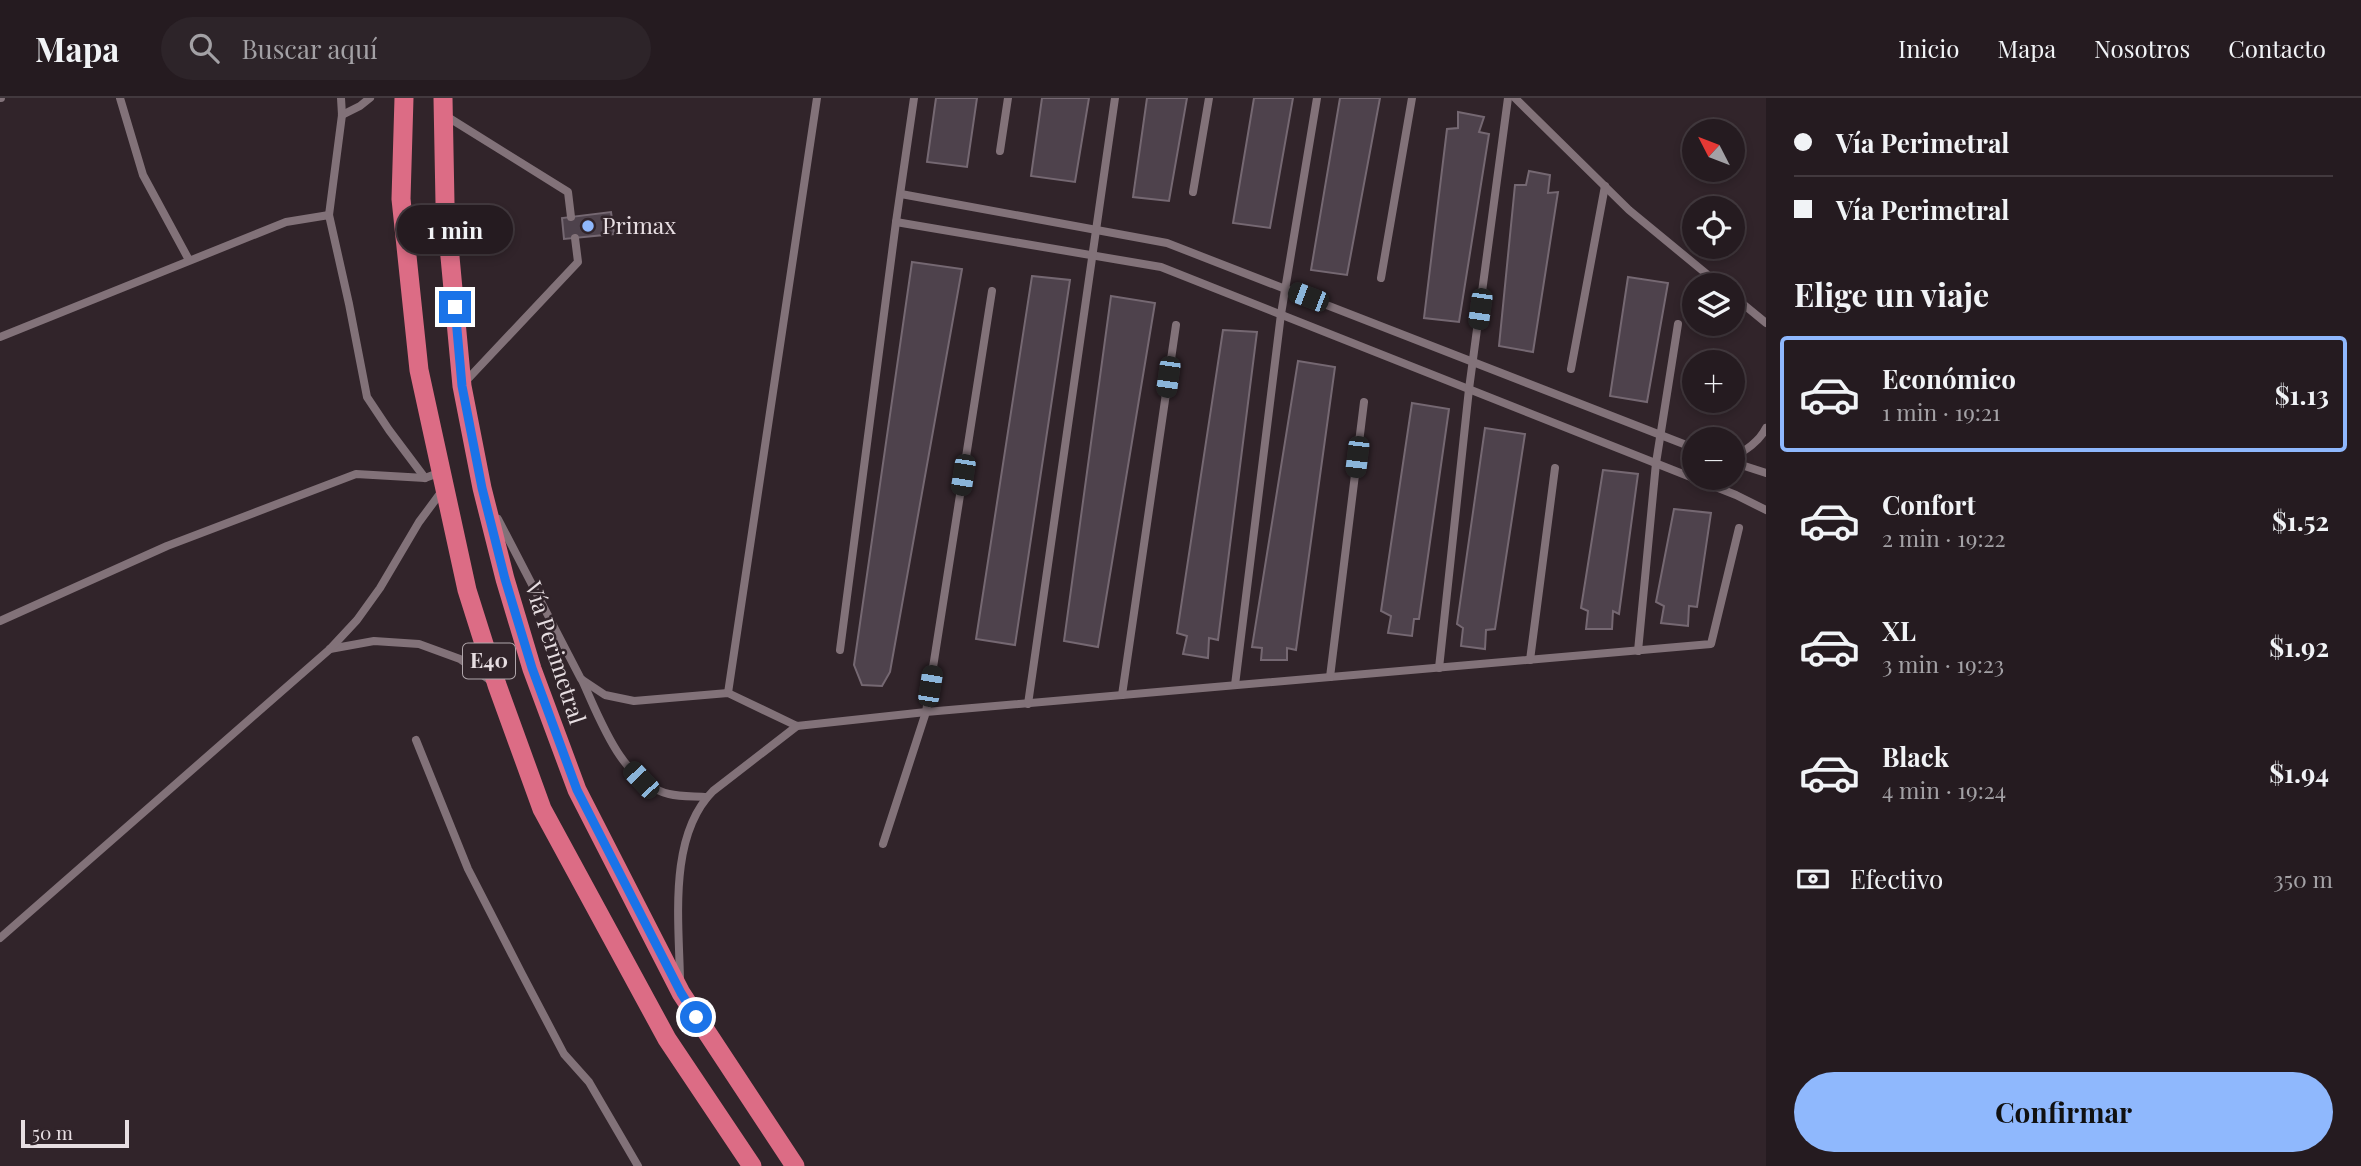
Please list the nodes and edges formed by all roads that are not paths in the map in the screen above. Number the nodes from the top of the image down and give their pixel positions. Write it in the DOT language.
graph roads {
  1 [pos="120,98"];
  2 [pos="341,98"];
  3 [pos="370,98"];
  4 [pos="404,98"];
  5 [pos="817,98"];
  6 [pos="915,98"];
  7 [pos="1008,98"];
  8 [pos="1115,98"];
  9 [pos="1209,98"];
  10 [pos="1317,98"];
  11 [pos="1412,98"];
  12 [pos="1508,98"];
  13 [pos="1515,98"];
  14 [pos="443,106"];
  15 [pos="342,115"];
  16 [pos="1000,151"];
  17 [pos="1605,186"];
  18 [pos="1193,192"];
  19 [pos="901,194"];
  20 [pos="329,215"];
  21 [pos="571,217"];
  22 [pos="896,222"];
  23 [pos="1097,230"];
  24 [pos="575,238"];
  25 [pos="1093,256"];
  26 [pos="189,260"];
  27 [pos="1705,273"];
  28 [pos="1381,278"];
  29 [pos="1284,288"];
  30 [pos="992,291"];
  31 [pos="1745,306"];
  32 [pos="1281,314"];
  33 [pos="1766,323"];
  34 [pos="1678,324"];
  35 [pos="1176,325"];
  36 [pos="0,337"];
  37 [pos="1473,362"];
  38 [pos="1571,369"];
  39 [pos="462,386"];
  40 [pos="1469,389"];
  41 [pos="1364,402"];
  42 [pos="1766,428"];
  43 [pos="1661,435"];
  44 [pos="1682,443"];
  45 [pos="1745,451"];
  46 [pos="1656,463"];
  47 [pos="1745,465"];
  48 [pos="1555,468"];
  49 [pos="1766,473"];
  50 [pos="437,480"];
  51 [pos="482,488"];
  52 [pos="1766,510"];
  53 [pos="1739,528"];
  54 [pos="0,621"];
  55 [pos="330,649"];
  56 [pos="840,650"];
  57 [pos="1638,651"];
  58 [pos="1530,660"];
  59 [pos="1439,668"];
  60 [pos="1330,677"];
  61 [pos="581,679"];
  62 [pos="496,685"];
  63 [pos="1235,685"];
  64 [pos="728,693"];
  65 [pos="1122,695"];
  66 [pos="1028,704"];
  67 [pos="926,712"];
  68 [pos="797,726"];
  69 [pos="416,740"];
  70 [pos="707,797"];
  71 [pos="883,844"];
  72 [pos="0,938"];
  73 [pos="681,993"];
  74 [pos="638,1166"];
  75 [pos="752,1166"];
  76 [pos="795,1166"];
  1 -- 26 [label="lane"];
  2 -- 15 [label="lane"];
  3 -- 15 [label="lane"];
  4 -- 50 [label="highway, E40"];
  5 -- 64 [label="lane"];
  6 -- 19 [label="lane"];
  7 -- 16 [label="lane"];
  8 -- 23 [label="lane"];
  9 -- 18 [label="lane"];
  10 -- 29 [label="lane"];
  11 -- 28 [label="lane"];
  12 -- 37 [label="lane"];
  13 -- 17 [label="lane"];
  14 -- 21 [label="lane"];
  14 -- 39 [label="highway, Vía Perimetral / E40"];
  15 -- 20 [label="lane"];
  17 -- 27 [label="lane"];
  17 -- 38 [label="lane"];
  19 -- 22 [label="lane"];
  19 -- 23 [label="lane"];
  20 -- 26 [label="lane"];
  20 -- 50 [label="lane"];
  22 -- 25 [label="lane"];
  22 -- 56 [label="lane"];
  23 -- 25 [label="lane"];
  23 -- 29 [label="lane"];
  24 -- 39 [label="lane"];
  25 -- 32 [label="lane"];
  25 -- 66 [label="lane"];
  26 -- 36 [label="lane"];
  29 -- 32 [label="lane"];
  29 -- 37 [label="lane"];
  30 -- 67 [label="lane"];
  31 -- 33 [label="lane"];
  32 -- 40 [label="lane"];
  32 -- 63 [label="lane"];
  34 -- 43 [label="lane"];
  35 -- 65 [label="lane"];
  37 -- 40 [label="lane"];
  37 -- 43 [label="lane"];
  39 -- 51 [label="highway, Vía Perimetral / E40"];
  40 -- 46 [label="lane"];
  40 -- 59 [label="lane"];
  41 -- 60 [label="lane"];
  42 -- 45 [label="lane"];
  43 -- 44 [label="lane"];
  43 -- 46 [label="lane"];
  46 -- 52 [label="lane"];
  46 -- 57 [label="lane"];
  47 -- 49 [label="lane"];
  48 -- 58 [label="lane"];
  50 -- 54 [label="lane"];
  50 -- 55 [label="lane"];
  50 -- 62 [label="highway, E40"];
  51 -- 61 [label="lane"];
  51 -- 73 [label="highway, Vía Perimetral / E40"];
  53 -- 57 [label="lane"];
  55 -- 62 [label="lane"];
  55 -- 72 [label="lane"];
  57 -- 58 [label="lane"];
  58 -- 59 [label="lane"];
  59 -- 60 [label="lane"];
  60 -- 63 [label="lane"];
  61 -- 64 [label="lane"];
  61 -- 70 [label="lane"];
  62 -- 75 [label="highway, E40"];
  63 -- 65 [label="lane"];
  64 -- 68 [label="lane"];
  65 -- 66 [label="lane"];
  66 -- 67 [label="lane"];
  67 -- 68 [label="lane"];
  67 -- 71 [label="lane"];
  68 -- 70 [label="lane"];
  69 -- 74 [label="lane"];
  70 -- 73 [label="lane"];
  73 -- 76 [label="highway, Vía Perimetral / E40"];
}
